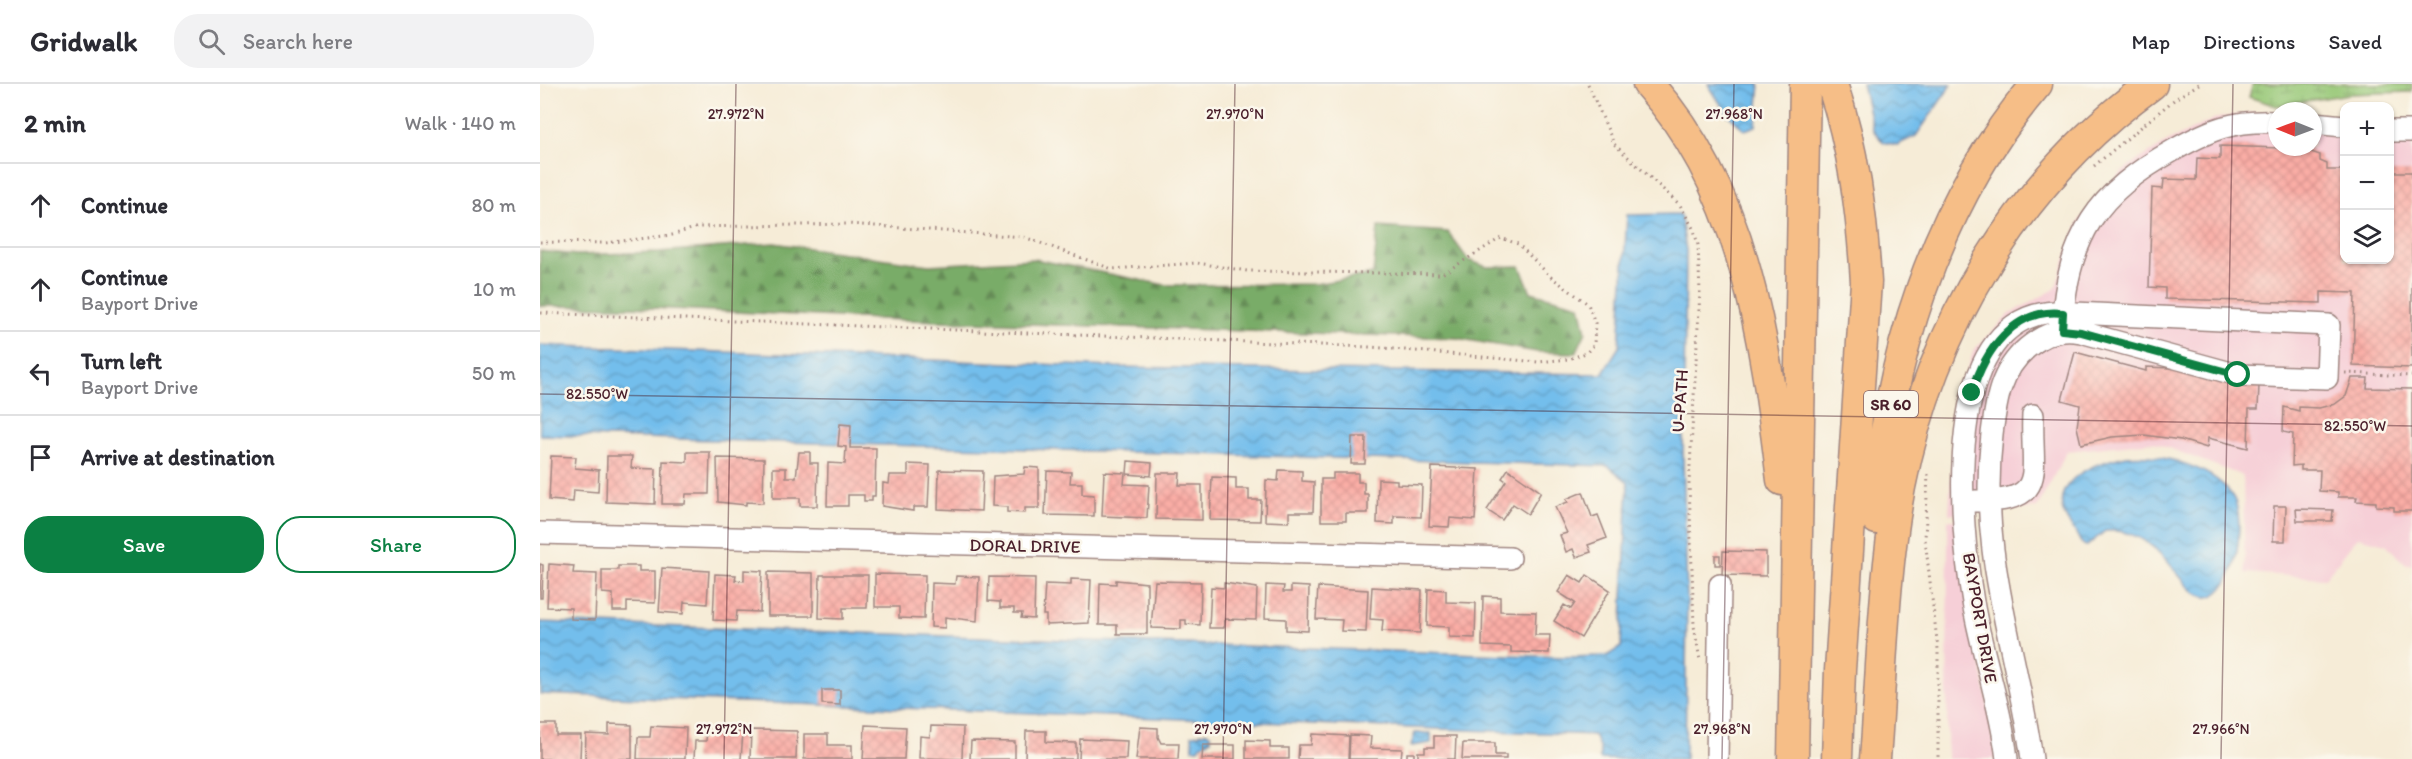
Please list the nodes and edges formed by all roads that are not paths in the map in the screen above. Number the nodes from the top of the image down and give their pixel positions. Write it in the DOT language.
graph roads {
  1 [pos="1648,84"];
  2 [pos="1805,84"];
  3 [pos="1832,84"];
  4 [pos="2037,84"];
  5 [pos="2152,84"];
  6 [pos="2268,122"];
  7 [pos="2322,124"];
  8 [pos="2340,126"];
  9 [pos="2394,131"];
  10 [pos="2412,131"];
  11 [pos="2062,321"];
  12 [pos="2033,415"];
  13 [pos="1964,501"];
  14 [pos="1989,501"];
  15 [pos="540,533"];
  16 [pos="1510,558"];
  17 [pos="1720,585"];
  18 [pos="1794,586"];
  19 [pos="1717,759"];
  20 [pos="1793,759"];
  21 [pos="1837,759"];
  22 [pos="1866,759"];
  23 [pos="1875,759"];
  24 [pos="2007,759"];
  25 [pos="2032,759"];
  1 -- 18 [label="highway"];
  2 -- 18 [label="highway"];
  3 -- 21 [label="highway"];
  4 -- 22 [label="highway, SR 60"];
  5 -- 23 [label="highway, SR 60"];
  6 -- 11 [label="street"];
  7 -- 8 [label="street"];
  9 -- 10 [label="street"];
  11 -- 11 [label="street"];
  11 -- 13 [label="street, BAYPORT DRIVE"];
  11 -- 14 [label="street, BAYPORT DRIVE"];
  12 -- 14 [label="street"];
  13 -- 14 [label="street"];
  13 -- 24 [label="street, BAYPORT DRIVE"];
  14 -- 25 [label="street, BAYPORT DRIVE"];
  15 -- 16 [label="street, DORAL DRIVE"];
  17 -- 19 [label="street"];
  18 -- 20 [label="highway"];
}
